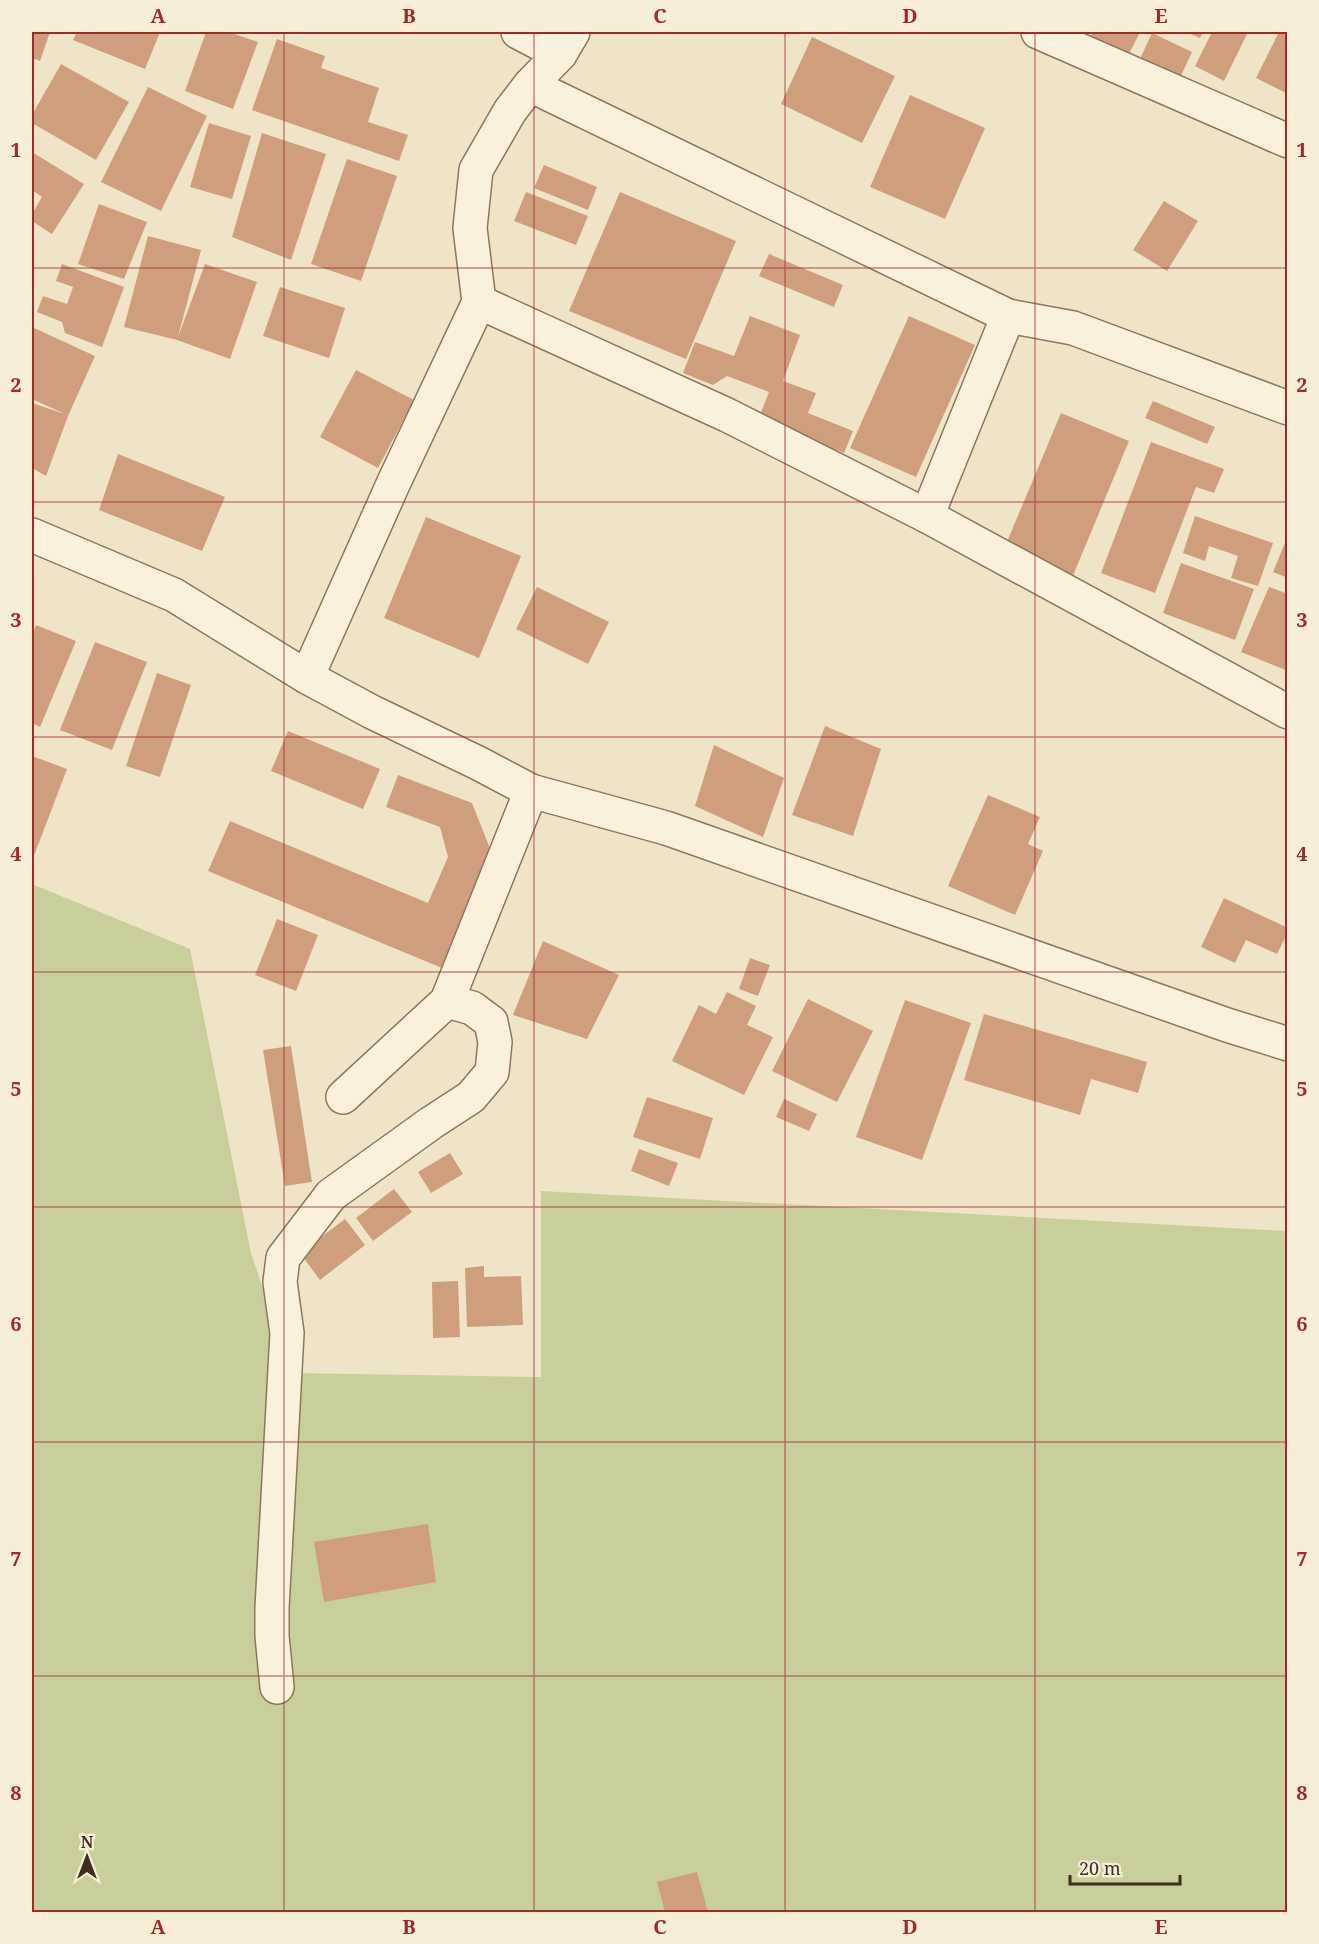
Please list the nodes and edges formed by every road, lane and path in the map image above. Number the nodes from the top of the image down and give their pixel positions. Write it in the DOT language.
graph roads {
  1 [pos="518,32"];
  2 [pos="1038,32"];
  3 [pos="566,43"];
  4 [pos="530,85"];
  5 [pos="1287,141"];
  6 [pos="479,302"];
  7 [pos="1008,316"];
  8 [pos="1287,408"];
  9 [pos="927,516"];
  10 [pos="32,535"];
  11 [pos="307,677"];
  12 [pos="1287,712"];
  13 [pos="531,791"];
  14 [pos="447,1001"];
  15 [pos="1287,1044"];
  16 [pos="343,1097"];
  17 [pos="277,1687"];
  1 -- 3 [label="street"];
  2 -- 5 [label="street"];
  3 -- 4 [label="street"];
  4 -- 6 [label="street"];
  4 -- 7 [label="street"];
  6 -- 9 [label="street"];
  6 -- 11 [label="street"];
  7 -- 8 [label="street"];
  7 -- 9 [label="street"];
  9 -- 12 [label="street"];
  10 -- 11 [label="street"];
  11 -- 13 [label="street"];
  13 -- 14 [label="street"];
  13 -- 15 [label="street"];
  14 -- 16 [label="street"];
  14 -- 17 [label="street"];
}
